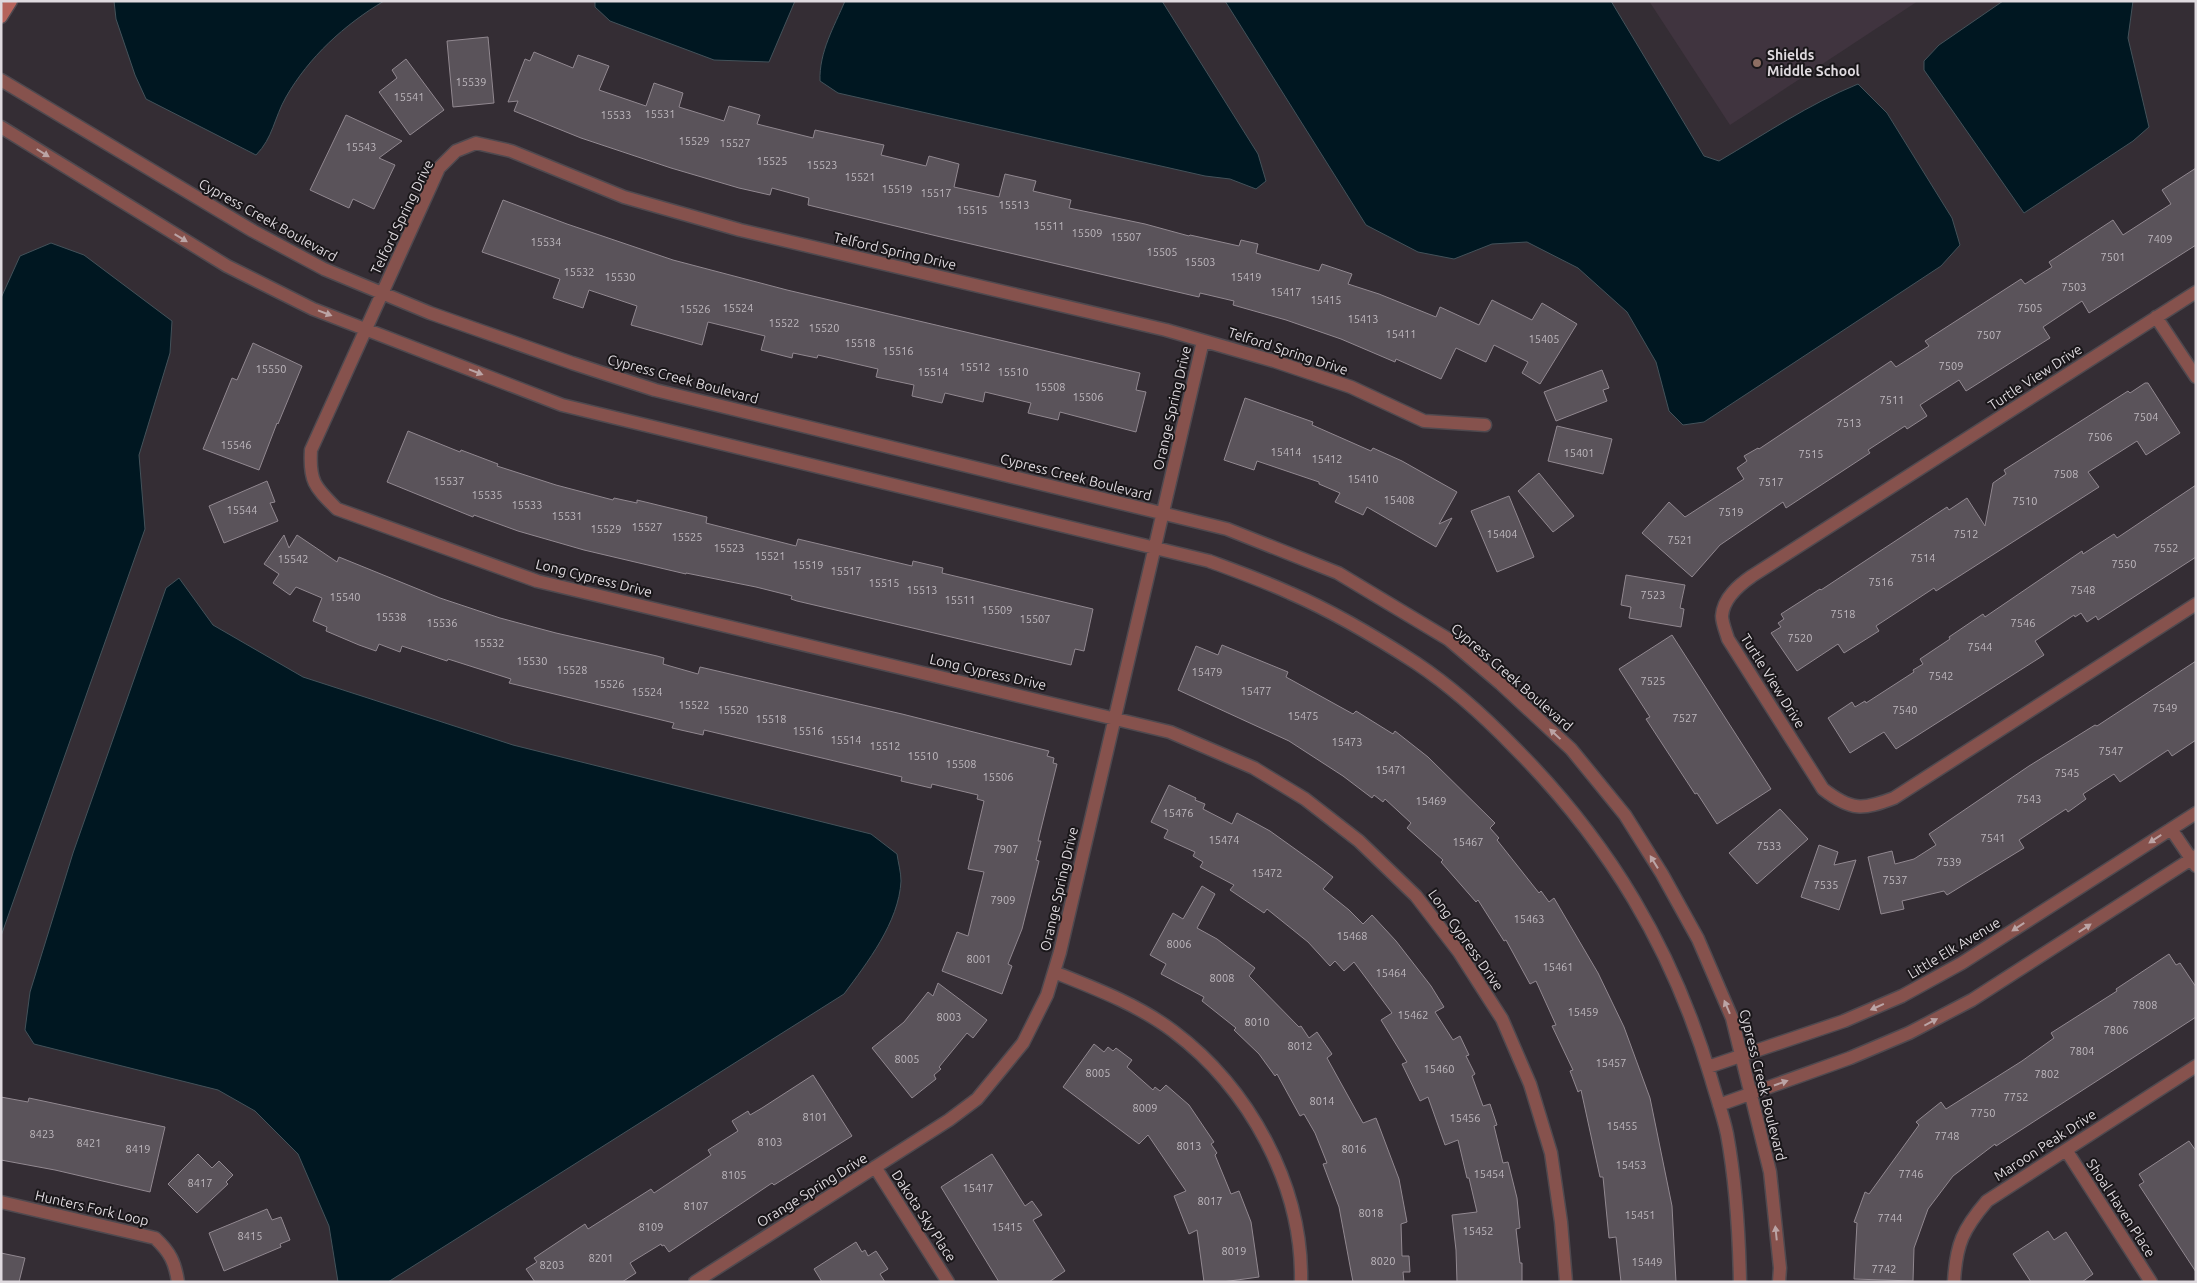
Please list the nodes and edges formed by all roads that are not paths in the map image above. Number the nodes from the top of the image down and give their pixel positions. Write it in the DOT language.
graph roads {
  1 [pos="11,1"];
  2 [pos="1,17"];
  3 [pos="1,80"];
  4 [pos="1,127"];
  5 [pos="2196,292"];
  6 [pos="382,293"];
  7 [pos="2156,317"];
  8 [pos="366,329"];
  9 [pos="1203,341"];
  10 [pos="2196,378"];
  11 [pos="1485,426"];
  12 [pos="1163,513"];
  13 [pos="1155,547"];
  14 [pos="2196,604"];
  15 [pos="1114,718"];
  16 [pos="2196,813"];
  17 [pos="2171,829"];
  18 [pos="2194,861"];
  19 [pos="1054,972"];
  20 [pos="1741,1056"];
  21 [pos="2196,1066"];
  22 [pos="1708,1067"];
  23 [pos="1750,1094"];
  24 [pos="1719,1105"];
  25 [pos="2066,1150"];
  26 [pos="875,1167"];
  27 [pos="1,1202"];
  28 [pos="178,1282"];
  29 [pos="695,1282"];
  30 [pos="948,1282"];
  31 [pos="1302,1282"];
  32 [pos="1566,1282"];
  33 [pos="1740,1282"];
  34 [pos="1779,1282"];
  35 [pos="1954,1282"];
  36 [pos="2150,1282"];
  1 -- 2 [label="street"];
  3 -- 6 [label="street, Cypress Creek Boulevard"];
  4 -- 8 [label="street, one-way"];
  5 -- 7 [label="street, Turtle View Drive"];
  6 -- 8 [label="street, Long Cypress Drive"];
  6 -- 9 [label="street, Telford Spring Drive"];
  6 -- 12 [label="street, Cypress Creek Boulevard"];
  7 -- 10 [label="street"];
  7 -- 14 [label="street, Turtle View Drive"];
  8 -- 13 [label="street, one-way"];
  8 -- 15 [label="street, Long Cypress Drive"];
  9 -- 11 [label="street, Telford Spring Drive"];
  9 -- 12 [label="street, Orange Spring Drive"];
  12 -- 13 [label="street, Orange Spring Drive"];
  20 -- 12 [label="street, Cypress Creek Boulevard, one-way"];
  13 -- 15 [label="street, Orange Spring Drive"];
  13 -- 22 [label="street"];
  15 -- 19 [label="street, Orange Spring Drive"];
  15 -- 32 [label="street, Long Cypress Drive"];
  16 -- 17 [label="street, Little Elk Avenue"];
  17 -- 18 [label="street"];
  17 -- 20 [label="street, Little Elk Avenue, one-way"];
  23 -- 18 [label="street, one-way"];
  19 -- 26 [label="street, Orange Spring Drive"];
  19 -- 31 [label="street"];
  20 -- 22 [label="street, Little Elk Avenue"];
  20 -- 23 [label="street, Cypress Creek Boulevard"];
  21 -- 25 [label="street, Maroon Peak Drive"];
  22 -- 24 [label="street"];
  23 -- 24 [label="street"];
  34 -- 23 [label="street, Cypress Creek Boulevard, one-way"];
  24 -- 33 [label="street"];
  25 -- 35 [label="street, Maroon Peak Drive"];
  25 -- 36 [label="street, Shoal Haven Place"];
  26 -- 29 [label="street, Orange Spring Drive"];
  26 -- 30 [label="street, Dakota Sky Place"];
  27 -- 28 [label="street, Hunters Fork Loop"];
}
